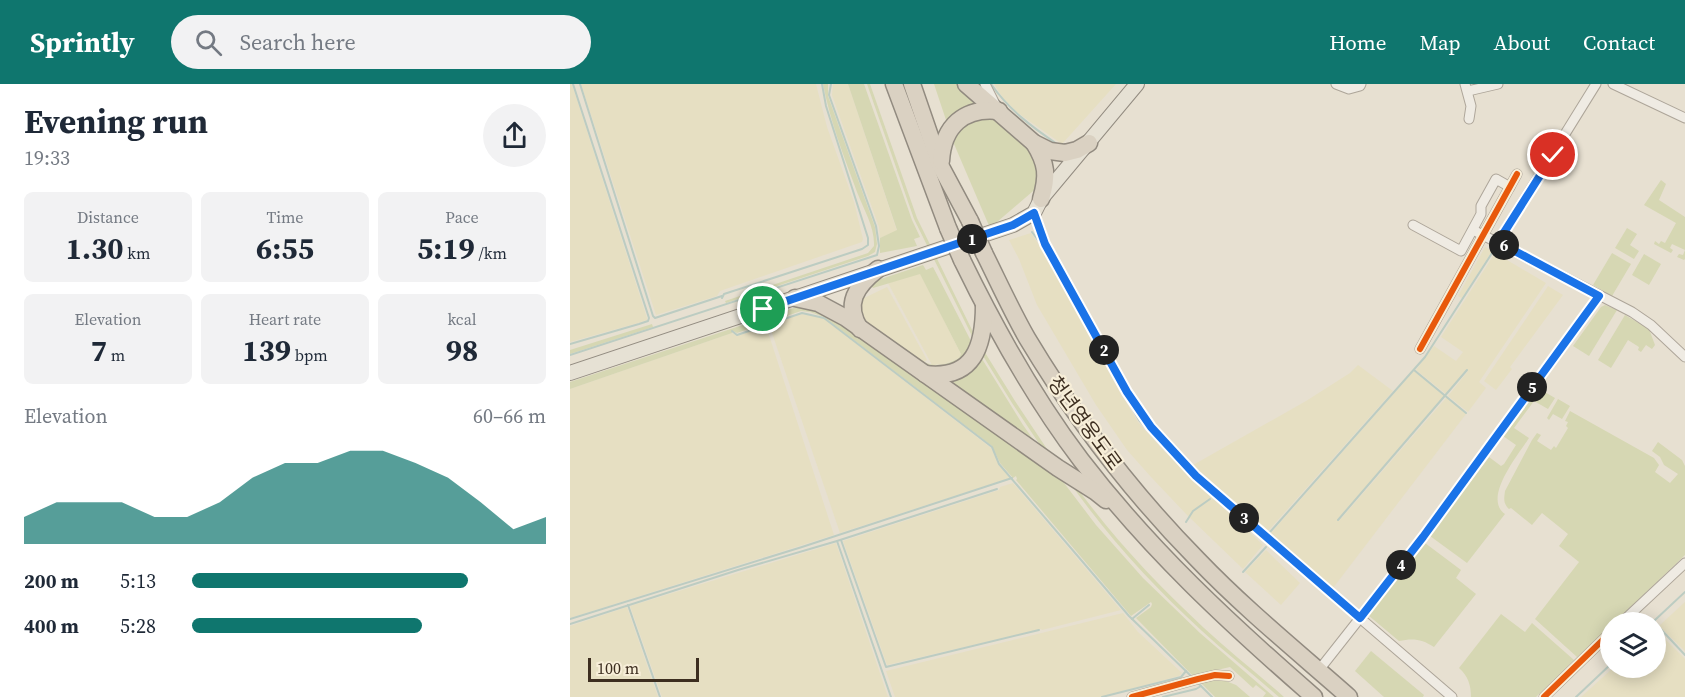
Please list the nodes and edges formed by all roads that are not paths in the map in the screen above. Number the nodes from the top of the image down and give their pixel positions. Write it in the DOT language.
graph roads {
  1 [pos="894,84"];
  2 [pos="912,84"];
  3 [pos="966,84"];
  4 [pos="985,84"];
  5 [pos="1137,84"];
  6 [pos="1336,84"];
  7 [pos="1361,84"];
  8 [pos="1498,84"];
  9 [pos="1596,84"];
  10 [pos="1613,84"];
  11 [pos="1467,88"];
  12 [pos="999,111"];
  13 [pos="1685,118"];
  14 [pos="1469,119"];
  15 [pos="1034,143"];
  16 [pos="1089,143"];
  17 [pos="940,165"];
  18 [pos="1517,174"];
  19 [pos="1510,187"];
  20 [pos="1038,206"];
  21 [pos="1413,225"];
  22 [pos="1473,230"];
  23 [pos="1484,236"];
  24 [pos="1498,242"];
  25 [pos="878,269"];
  26 [pos="1599,296"];
  27 [pos="795,298"];
  28 [pos="984,305"];
  29 [pos="860,330"];
  30 [pos="1420,349"];
  31 [pos="1685,357"];
  32 [pos="570,373"];
  33 [pos="924,374"];
  34 [pos="1144,535"];
  35 [pos="1685,563"];
  36 [pos="1633,612"];
  37 [pos="1360,618"];
  38 [pos="1600,643"];
  39 [pos="1319,670"];
  40 [pos="1229,676"];
  41 [pos="1132,697"];
  42 [pos="1314,697"];
  43 [pos="1349,697"];
  44 [pos="1452,697"];
  45 [pos="1544,697"];
  1 -- 28 [label="highway, 청년영웅도로, bridge"];
  2 -- 17 [label="highway, 청년영웅도로"];
  3 -- 12 [label="highway"];
  4 -- 12 [label="street"];
  5 -- 16 [label="main road"];
  6 -- 7 [label="street"];
  8 -- 11 [label="street"];
  9 -- 24 [label="street"];
  10 -- 13 [label="street"];
  11 -- 14 [label="street"];
  12 -- 15 [label="highway"];
  12 -- 17 [label="highway"];
  15 -- 16 [label="highway"];
  15 -- 20 [label="highway"];
  16 -- 20 [label="main road"];
  17 -- 39 [label="highway, 청년영웅도로, bridge"];
  18 -- 19 [label="street"];
  19 -- 22 [label="street"];
  19 -- 23 [label="street"];
  20 -- 25 [label="main road"];
  20 -- 37 [label="street"];
  21 -- 22 [label="street"];
  22 -- 23 [label="street"];
  23 -- 24 [label="street"];
  23 -- 30 [label="street"];
  24 -- 26 [label="street"];
  25 -- 27 [label="main road"];
  25 -- 29 [label="highway"];
  26 -- 31 [label="street"];
  26 -- 37 [label="street"];
  27 -- 29 [label="highway"];
  27 -- 32 [label="main road"];
  28 -- 33 [label="highway"];
  28 -- 34 [label="highway, 청년영웅도로"];
  29 -- 33 [label="highway"];
  33 -- 34 [label="highway"];
  34 -- 42 [label="highway, 청년영웅도로"];
  35 -- 36 [label="street"];
  37 -- 39 [label="street"];
  37 -- 44 [label="street"];
  38 -- 45 [label="street"];
  39 -- 43 [label="highway, 청년영웅도로"];
  40 -- 41 [label="street"];
}
